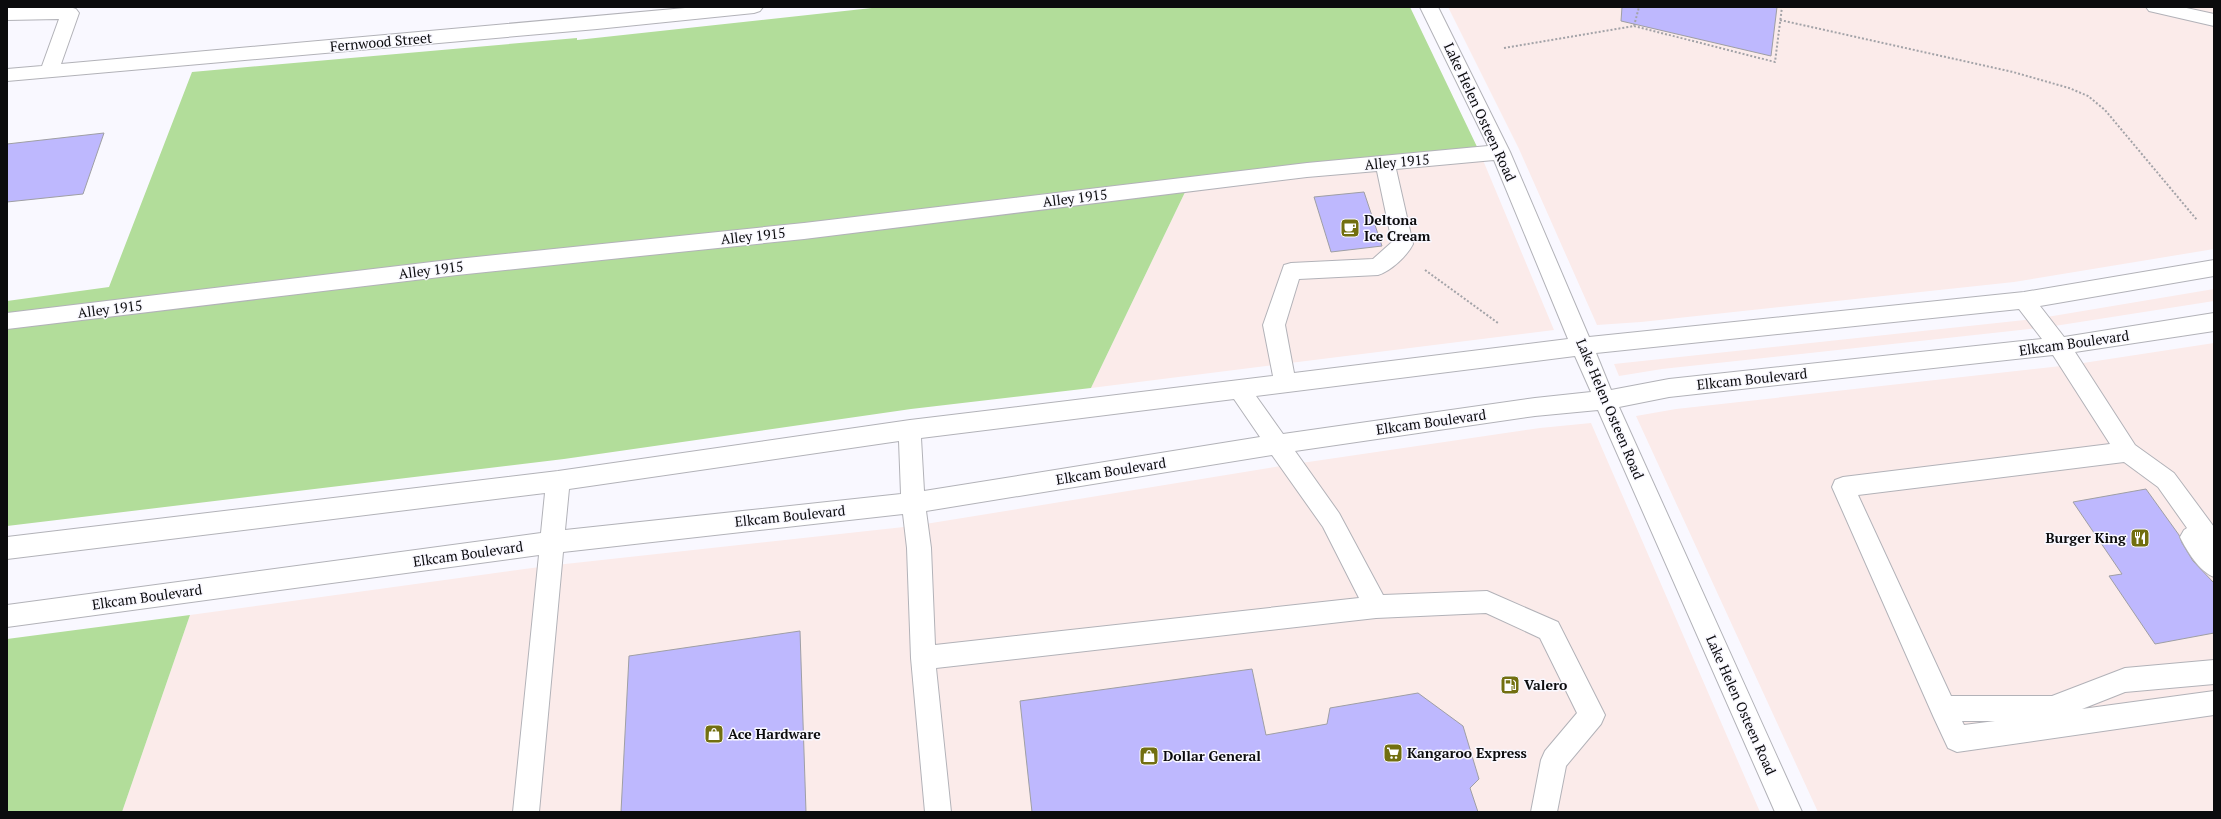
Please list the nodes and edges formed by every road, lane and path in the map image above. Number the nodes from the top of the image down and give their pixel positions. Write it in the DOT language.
graph roads {
  1 [pos="754,7"];
  2 [pos="1429,7"];
  3 [pos="1639,7"];
  4 [pos="1782,7"];
  5 [pos="2155,7"];
  6 [pos="7,14"];
  7 [pos="598,15"];
  8 [pos="1780,20"];
  9 [pos="2214,20"];
  10 [pos="1634,26"];
  11 [pos="1504,48"];
  12 [pos="49,71"];
  13 [pos="7,75"];
  14 [pos="1500,152"];
  15 [pos="1385,163"];
  16 [pos="2197,220"];
  17 [pos="1422,268"];
  18 [pos="2214,268"];
  19 [pos="2024,300"];
  20 [pos="7,321"];
  21 [pos="2214,322"];
  22 [pos="1504,327"];
  23 [pos="1583,346"];
  24 [pos="2059,346"];
  25 [pos="1285,384"];
  26 [pos="1239,389"];
  27 [pos="1606,400"];
  28 [pos="910,430"];
  29 [pos="1278,444"];
  30 [pos="2127,452"];
  31 [pos="2166,480"];
  32 [pos="558,481"];
  33 [pos="913,503"];
  34 [pos="553,542"];
  35 [pos="2214,546"];
  36 [pos="7,548"];
  37 [pos="2214,566"];
  38 [pos="1376,607"];
  39 [pos="7,616"];
  40 [pos="923,658"];
  41 [pos="2214,672"];
  42 [pos="2214,703"];
  43 [pos="1944,709"];
  44 [pos="526,812"];
  45 [pos="938,812"];
  46 [pos="1544,812"];
  47 [pos="1789,812"];
  1 -- 7 [label="street, Fernwood Street"];
  2 -- 14 [label="street, Lake Helen Osteen Road"];
  3 -- 10 [label="path"];
  4 -- 8 [label="path"];
  5 -- 9 [label="street"];
  6 -- 12 [label="street"];
  7 -- 12 [label="street, Fernwood Street"];
  8 -- 10 [label="path"];
  8 -- 16 [label="path"];
  10 -- 11 [label="path"];
  12 -- 13 [label="street, Fernwood Street"];
  14 -- 15 [label="street, Alley 1915"];
  14 -- 23 [label="street, Lake Helen Osteen Road"];
  15 -- 20 [label="street, Alley 1915"];
  15 -- 25 [label="street"];
  17 -- 22 [label="path"];
  18 -- 19 [label="street"];
  19 -- 23 [label="street"];
  19 -- 24 [label="street"];
  21 -- 24 [label="street, Elkcam Boulevard"];
  23 -- 25 [label="street"];
  23 -- 27 [label="street, Lake Helen Osteen Road"];
  24 -- 27 [label="street, Elkcam Boulevard"];
  24 -- 30 [label="street"];
  25 -- 26 [label="street"];
  26 -- 28 [label="street"];
  26 -- 29 [label="street"];
  27 -- 29 [label="street, Elkcam Boulevard"];
  27 -- 47 [label="street, Lake Helen Osteen Road"];
  28 -- 32 [label="street"];
  28 -- 33 [label="street"];
  29 -- 33 [label="street, Elkcam Boulevard"];
  29 -- 38 [label="street"];
  30 -- 31 [label="street"];
  30 -- 43 [label="street"];
  31 -- 35 [label="street"];
  31 -- 37 [label="street"];
  32 -- 34 [label="street"];
  32 -- 36 [label="street"];
  33 -- 34 [label="street, Elkcam Boulevard"];
  33 -- 40 [label="street"];
  34 -- 39 [label="street, Elkcam Boulevard"];
  34 -- 44 [label="street"];
  38 -- 40 [label="street"];
  38 -- 46 [label="street"];
  40 -- 45 [label="street"];
  41 -- 43 [label="street"];
  42 -- 43 [label="street"];
}
